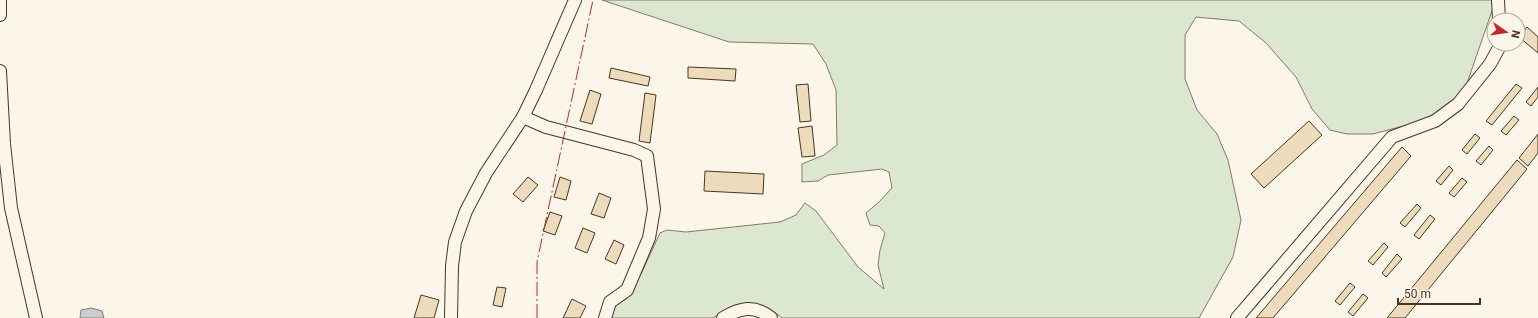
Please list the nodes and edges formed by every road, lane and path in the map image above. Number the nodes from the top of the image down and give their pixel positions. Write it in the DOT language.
graph roads {
  1 [pos="0,0"];
  2 [pos="575,0"];
  3 [pos="1498,0"];
  4 [pos="1499,12"];
  5 [pos="0,15"];
  6 [pos="1497,52"];
  7 [pos="0,71"];
  8 [pos="522,117"];
  9 [pos="36,318"];
  10 [pos="452,318"];
  11 [pos="604,318"];
  12 [pos="723,318"];
  13 [pos="771,318"];
  14 [pos="1237,318"];
  1 -- 5 [label="street"];
  2 -- 8 [label="street"];
  3 -- 4 [label="street"];
  6 -- 14 [label="street"];
  7 -- 9 [label="street"];
  8 -- 10 [label="street"];
  8 -- 11 [label="street"];
  12 -- 13 [label="street"];
}
